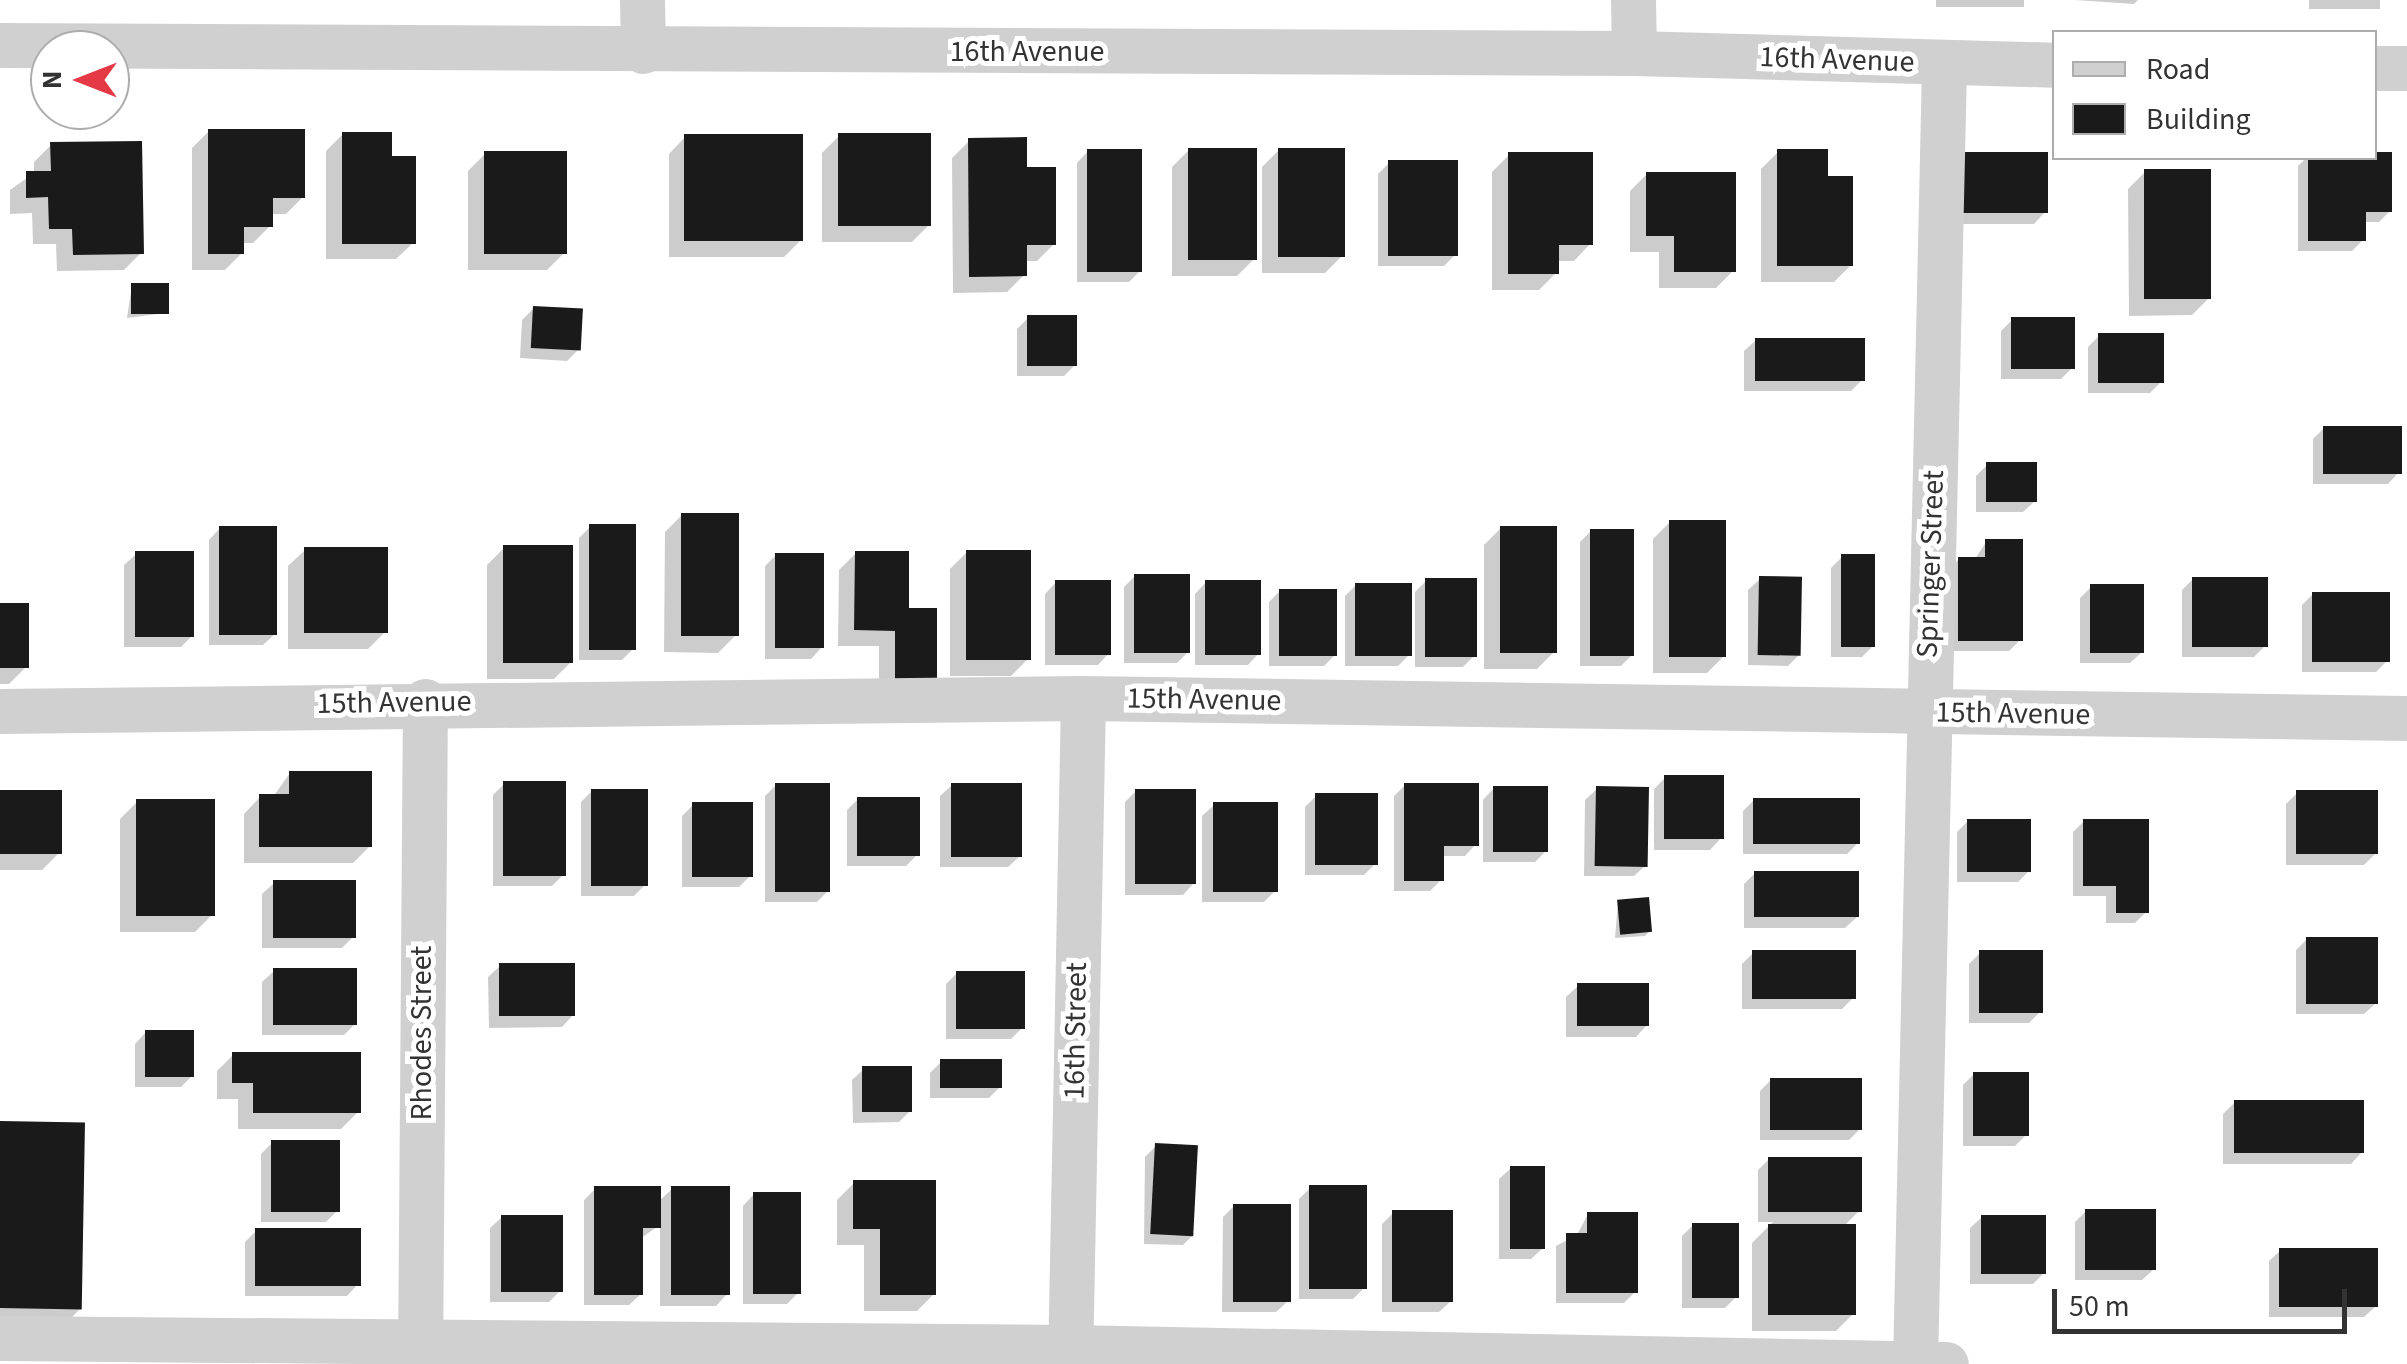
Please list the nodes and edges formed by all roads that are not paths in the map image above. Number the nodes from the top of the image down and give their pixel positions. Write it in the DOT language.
graph roads {
  1 [pos="642,0"];
  2 [pos="1633,0"];
  3 [pos="0,46"];
  4 [pos="643,52"];
  5 [pos="1634,52"];
  6 [pos="1944,64"];
  7 [pos="2052,65"];
  8 [pos="2377,68"];
  9 [pos="2407,68"];
  10 [pos="1082,698"];
  11 [pos="425,701"];
  12 [pos="0,711"];
  13 [pos="1927,714"];
  14 [pos="2407,718"];
  15 [pos="0,1338"];
  16 [pos="420,1355"];
  17 [pos="1070,1356"];
  18 [pos="1915,1364"];
  19 [pos="1946,1364"];
  1 -- 4 [label="street"];
  2 -- 5 [label="street"];
  3 -- 4 [label="street, 16th Avenue"];
  4 -- 5 [label="street, 16th Avenue"];
  5 -- 6 [label="street, 16th Avenue"];
  6 -- 7 [label="street, 16th Avenue"];
  6 -- 13 [label="street, Springer Street"];
  8 -- 9 [label="street"];
  10 -- 11 [label="street, 15th Avenue"];
  10 -- 13 [label="street, 15th Avenue"];
  10 -- 17 [label="street, 16th Street"];
  11 -- 12 [label="street, 15th Avenue"];
  11 -- 16 [label="street, Rhodes Street"];
  13 -- 14 [label="street, 15th Avenue"];
  13 -- 18 [label="street, Springer Street"];
  15 -- 16 [label="street"];
  16 -- 17 [label="street"];
  17 -- 18 [label="street"];
  18 -- 19 [label="street"];
}
